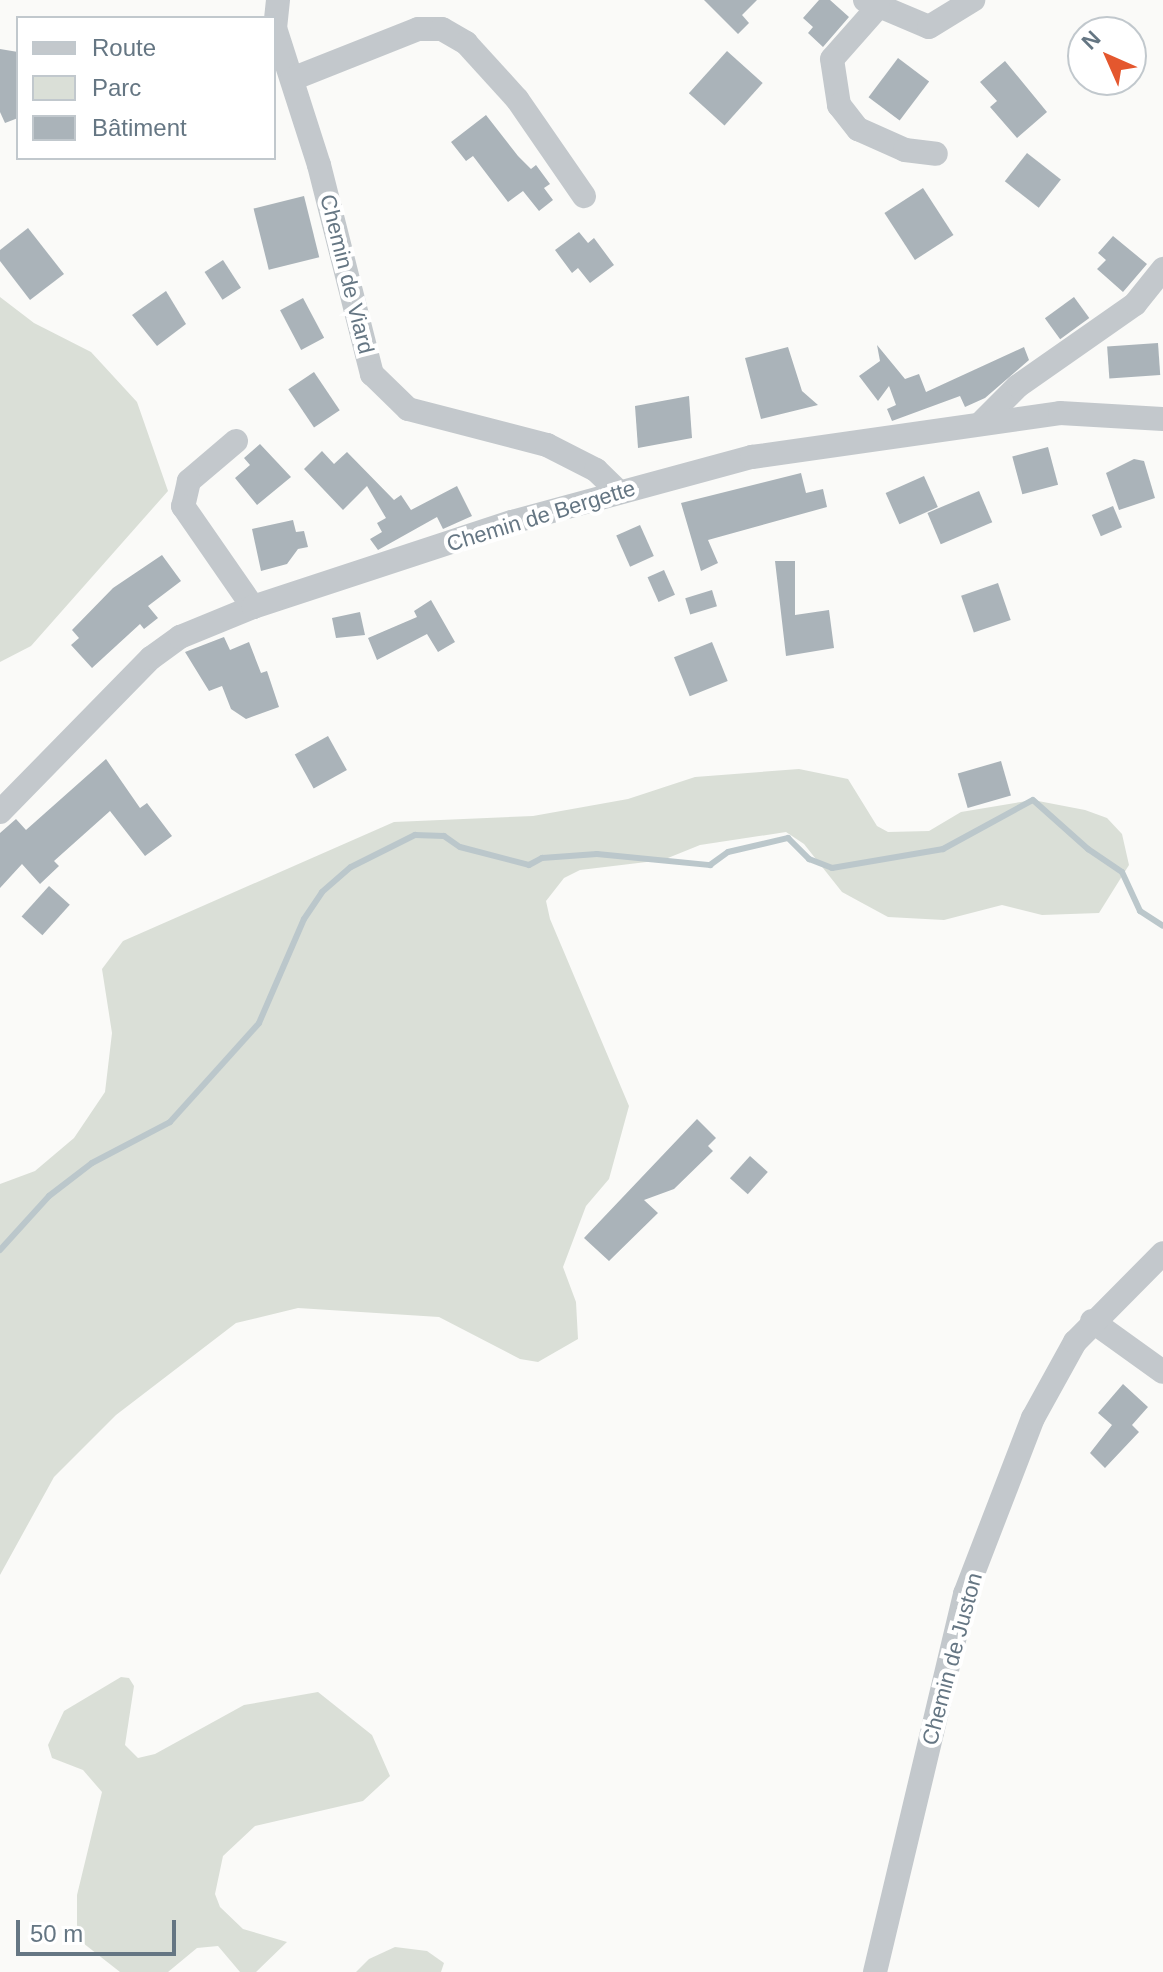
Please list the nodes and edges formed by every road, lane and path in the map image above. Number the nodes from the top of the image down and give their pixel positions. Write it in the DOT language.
graph roads {
  1 [pos="973,0"];
  2 [pos="871,3"];
  3 [pos="276,31"];
  4 [pos="292,79"];
  5 [pos="936,154"];
  6 [pos="584,196"];
  7 [pos="1163,269"];
  8 [pos="1163,419"];
  9 [pos="983,421"];
  10 [pos="236,441"];
  11 [pos="617,490"];
  12 [pos="253,607"];
  13 [pos="0,812"];
  14 [pos="1163,1253"];
  15 [pos="1092,1321"];
  16 [pos="1163,1372"];
  17 [pos="875,1972"];
  1 -- 2 [label="street"];
  2 -- 5 [label="street"];
  3 -- 4 [label="street, Chemin de Viard"];
  4 -- 6 [label="street"];
  4 -- 11 [label="street, Chemin de Viard"];
  7 -- 9 [label="street"];
  8 -- 9 [label="street, Chemin de Bergette"];
  9 -- 11 [label="street, Chemin de Bergette"];
  10 -- 12 [label="street"];
  11 -- 12 [label="street, Chemin de Bergette"];
  12 -- 13 [label="street, Chemin de Bergette"];
  14 -- 15 [label="street, Chemin de Juston"];
  15 -- 16 [label="street"];
  15 -- 17 [label="street, Chemin de Juston"];
}
